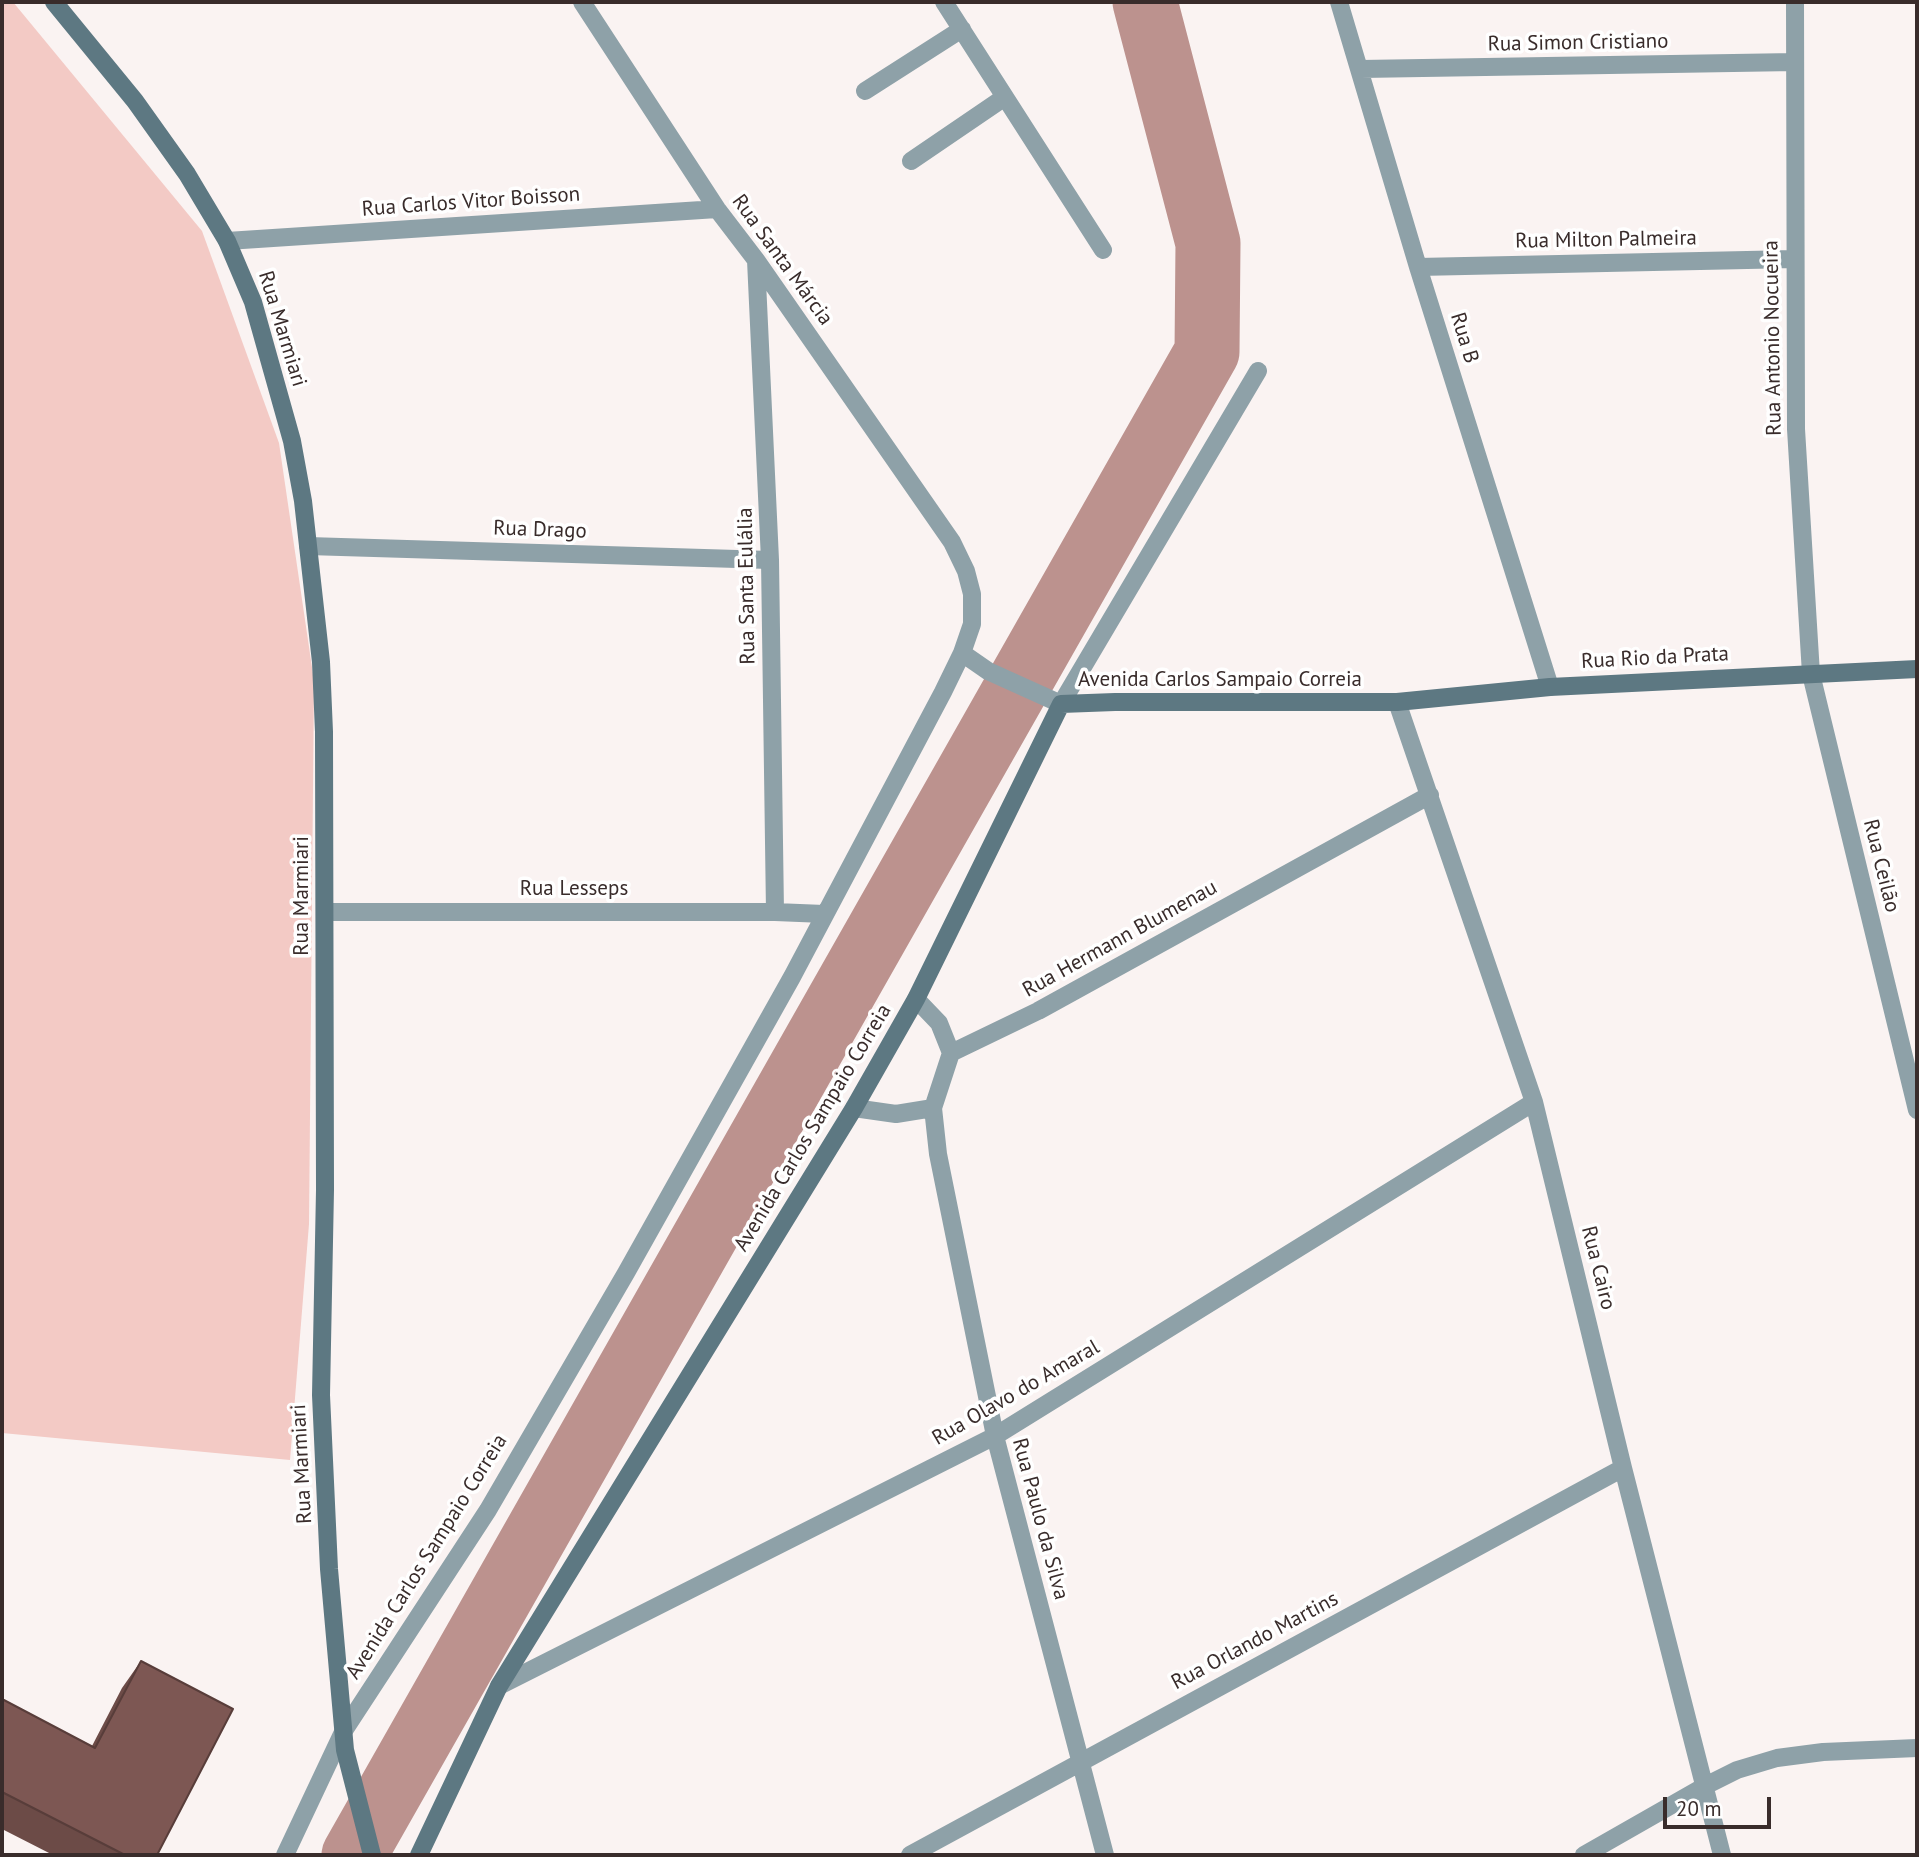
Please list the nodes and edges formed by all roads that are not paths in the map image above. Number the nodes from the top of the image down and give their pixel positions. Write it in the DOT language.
graph roads {
  1 [pos="54,2"];
  2 [pos="582,2"];
  3 [pos="944,2"];
  4 [pos="1339,2"];
  5 [pos="1795,2"];
  6 [pos="962,29"];
  7 [pos="1795,62"];
  8 [pos="1361,68"];
  9 [pos="865,92"];
  10 [pos="1005,97"];
  11 [pos="911,162"];
  12 [pos="717,209"];
  13 [pos="227,240"];
  14 [pos="1102,250"];
  15 [pos="1794,259"];
  16 [pos="756,260"];
  17 [pos="1418,267"];
  18 [pos="1258,371"];
  19 [pos="952,542"];
  20 [pos="309,546"];
  21 [pos="770,560"];
  22 [pos="962,653"];
  23 [pos="1917,669"];
  24 [pos="1811,674"];
  25 [pos="1550,687"];
  26 [pos="1055,701"];
  27 [pos="1397,702"];
  28 [pos="1430,794"];
  29 [pos="325,912"];
  30 [pos="775,912"];
  31 [pos="824,914"];
  32 [pos="916,999"];
  33 [pos="951,1053"];
  34 [pos="1534,1102"];
  35 [pos="854,1108"];
  36 [pos="933,1108"];
  37 [pos="1917,1110"];
  38 [pos="995,1436"];
  39 [pos="1623,1468"];
  40 [pos="499,1686"];
  41 [pos="344,1741"];
  42 [pos="1917,1748"];
  43 [pos="1080,1762"];
  44 [pos="1705,1786"];
  45 [pos="285,1855"];
  46 [pos="372,1855"];
  47 [pos="419,1855"];
  48 [pos="910,1855"];
  49 [pos="1105,1855"];
  50 [pos="1584,1855"];
  51 [pos="1722,1855"];
  1 -- 13 [label="street, Rua Marmiari"];
  2 -- 12 [label="street, Rua Santa Márcia"];
  3 -- 6 [label="street"];
  4 -- 8 [label="street, Rua B"];
  5 -- 7 [label="street, Rua Antonio Nocueira"];
  6 -- 9 [label="street"];
  6 -- 10 [label="street"];
  7 -- 8 [label="street, Rua Simon Cristiano"];
  7 -- 15 [label="street, Rua Antonio Nocueira"];
  8 -- 17 [label="street, Rua B"];
  10 -- 11 [label="street"];
  10 -- 14 [label="street"];
  12 -- 13 [label="street, Rua Carlos Vitor Boisson"];
  12 -- 16 [label="street, Rua Santa Márcia"];
  13 -- 20 [label="street, Rua Marmiari"];
  15 -- 17 [label="street, Rua Milton Palmeira"];
  15 -- 24 [label="street, Rua Antonio Nocueira"];
  16 -- 19 [label="street, Rua Santa Márcia"];
  16 -- 21 [label="street, Rua Santa Eulália"];
  17 -- 25 [label="street, Rua B"];
  18 -- 26 [label="street"];
  19 -- 22 [label="street, Avenida Carlos Sampaio Correia"];
  20 -- 21 [label="street, Rua Drago"];
  20 -- 29 [label="street, Rua Marmiari"];
  21 -- 30 [label="street, Rua Santa Eulália"];
  22 -- 26 [label="street"];
  22 -- 31 [label="street, Avenida Carlos Sampaio Correia"];
  23 -- 24 [label="street, Rua Rio da Prata"];
  24 -- 25 [label="street, Rua Rio da Prata"];
  24 -- 37 [label="street, Rua Ceilão"];
  25 -- 27 [label="street, Rua Rio da Prata"];
  26 -- 27 [label="street, Avenida Carlos Sampaio Correia"];
  26 -- 32 [label="street, Avenida Carlos Sampaio Correia"];
  27 -- 28 [label="street, Rua Cairo"];
  28 -- 33 [label="street, Rua Hermann Blumenau"];
  28 -- 34 [label="street, Rua Cairo"];
  29 -- 30 [label="street, Rua Lesseps"];
  29 -- 41 [label="street, Rua Marmiari"];
  30 -- 31 [label="street, Rua Lesseps"];
  31 -- 41 [label="street, Avenida Carlos Sampaio Correia"];
  32 -- 33 [label="street"];
  32 -- 35 [label="street, Avenida Carlos Sampaio Correia"];
  33 -- 36 [label="street"];
  34 -- 38 [label="street, Rua Olavo do Amaral"];
  34 -- 39 [label="street, Rua Cairo"];
  35 -- 36 [label="street"];
  35 -- 40 [label="street, Avenida Carlos Sampaio Correia"];
  36 -- 38 [label="street, Rua Paulo da Silva"];
  38 -- 40 [label="street, Rua Olavo do Amaral"];
  38 -- 43 [label="street, Rua Paulo da Silva"];
  39 -- 43 [label="street, Rua Orlando Martins"];
  39 -- 44 [label="street, Rua Cairo"];
  40 -- 47 [label="street, Avenida Carlos Sampaio Correia"];
  41 -- 45 [label="street, Avenida Carlos Sampaio Correia"];
  41 -- 46 [label="street, Rua Marmiari"];
  42 -- 44 [label="street"];
  43 -- 48 [label="street, Rua Orlando Martins"];
  43 -- 49 [label="street, Rua Paulo da Silva"];
  44 -- 50 [label="street"];
  44 -- 51 [label="street, Rua Cairo"];
}
